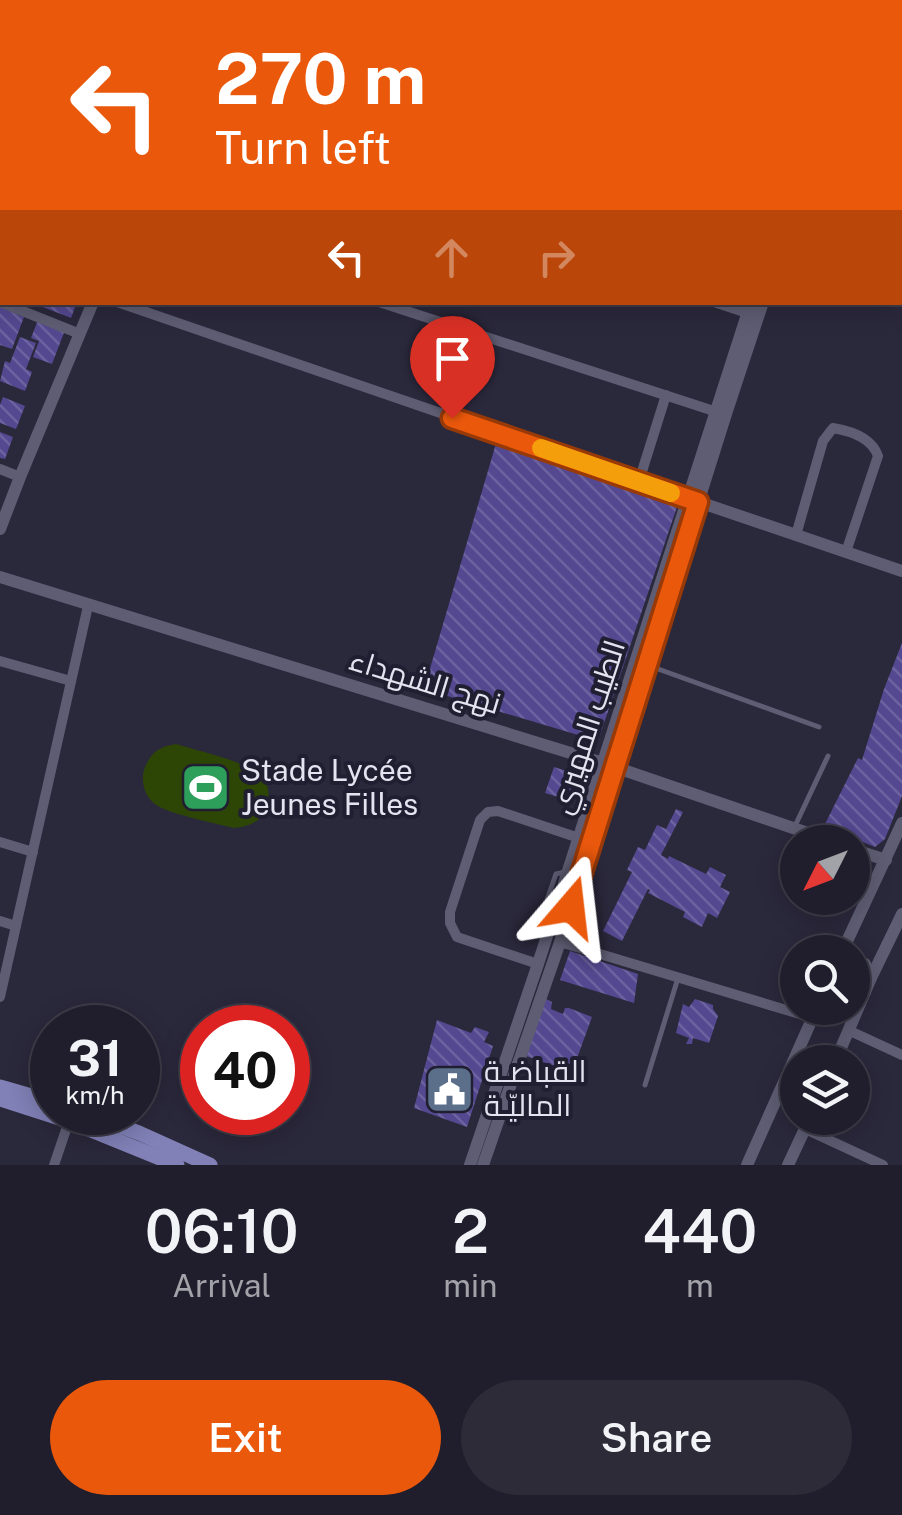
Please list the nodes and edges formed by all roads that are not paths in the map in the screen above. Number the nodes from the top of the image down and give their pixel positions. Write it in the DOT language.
graph roads {
  1 [pos="8,305"];
  2 [pos="92,305"];
  3 [pos="126,305"];
  4 [pos="387,305"];
  5 [pos="762,305"];
  6 [pos="749,308"];
  7 [pos="80,334"];
  8 [pos="666,395"];
  9 [pos="720,413"];
  10 [pos="0,469"];
  11 [pos="20,476"];
  12 [pos="638,482"];
  13 [pos="693,500"];
  14 [pos="0,530"];
  15 [pos="796,535"];
  16 [pos="846,552"];
  17 [pos="902,571"];
  18 [pos="0,577"];
  19 [pos="88,606"];
  20 [pos="0,661"];
  21 [pos="647,665"];
  22 [pos="71,681"];
  23 [pos="818,727"];
  24 [pos="828,756"];
  25 [pos="609,765"];
  26 [pos="902,823"];
  27 [pos="782,825"];
  28 [pos="796,825"];
  29 [pos="579,838"];
  30 [pos="0,842"];
  31 [pos="33,852"];
  32 [pos="870,855"];
  33 [pos="886,860"];
  34 [pos="902,914"];
  35 [pos="0,921"];
  36 [pos="16,926"];
  37 [pos="850,935"];
  38 [pos="560,942"];
  39 [pos="538,964"];
  40 [pos="678,978"];
  41 [pos="871,978"];
  42 [pos="0,998"];
  43 [pos="780,1004"];
  44 [pos="810,1025"];
  45 [pos="851,1025"];
  46 [pos="850,1031"];
  47 [pos="844,1045"];
  48 [pos="902,1055"];
  49 [pos="645,1085"];
  50 [pos="0,1086"];
  51 [pos="30,1095"];
  52 [pos="0,1099"];
  53 [pos="30,1106"];
  54 [pos="68,1135"];
  55 [pos="114,1135"];
  56 [pos="143,1135"];
  57 [pos="802,1135"];
  58 [pos="829,1135"];
  59 [pos="199,1163"];
  60 [pos="54,1165"];
  61 [pos="177,1165"];
  62 [pos="470,1165"];
  63 [pos="482,1165"];
  64 [pos="746,1165"];
  65 [pos="788,1165"];
  66 [pos="883,1165"];
  1 -- 7 [label="street"];
  2 -- 7 [label="street"];
  3 -- 12 [label="street"];
  4 -- 8 [label="street"];
  5 -- 9 [label="street"];
  6 -- 9 [label="street"];
  7 -- 11 [label="street"];
  8 -- 9 [label="street"];
  8 -- 12 [label="street"];
  9 -- 13 [label="street"];
  10 -- 11 [label="street"];
  11 -- 14 [label="street"];
  12 -- 13 [label="street"];
  13 -- 15 [label="street"];
  13 -- 21 [label="street"];
  13 -- 25 [label="street, الطيب المهيري"];
  15 -- 16 [label="street"];
  15 -- 16 [label="street"];
  16 -- 17 [label="street"];
  18 -- 19 [label="street, نهج الشهداء"];
  19 -- 22 [label="street"];
  19 -- 25 [label="street, نهج الشهداء"];
  20 -- 22 [label="street"];
  21 -- 23 [label="lane"];
  21 -- 25 [label="street"];
  22 -- 31 [label="street"];
  24 -- 28 [label="lane"];
  25 -- 27 [label="street, نهج الشهداء"];
  25 -- 29 [label="street, الطيب المهيري"];
  25 -- 38 [label="street"];
  26 -- 33 [label="street"];
  29 -- 39 [label="street, الطيب المهيري"];
  29 -- 39 [label="street"];
  30 -- 31 [label="street"];
  31 -- 36 [label="street"];
  32 -- 33 [label="street"];
  33 -- 37 [label="street"];
  34 -- 41 [label="street"];
  35 -- 36 [label="street"];
  36 -- 42 [label="street"];
  38 -- 40 [label="street"];
  38 -- 63 [label="street"];
  39 -- 62 [label="street, الطيب المهيري"];
  40 -- 43 [label="street"];
  40 -- 49 [label="lane"];
  44 -- 64 [label="street"];
  45 -- 46 [label="street"];
  46 -- 47 [label="street"];
  46 -- 48 [label="street"];
  50 -- 51 [label="main road"];
  52 -- 53 [label="main road"];
  54 -- 60 [label="street"];
  55 -- 61 [label="main road"];
  56 -- 59 [label="main road"];
  57 -- 65 [label="street"];
  58 -- 66 [label="street"];
}
